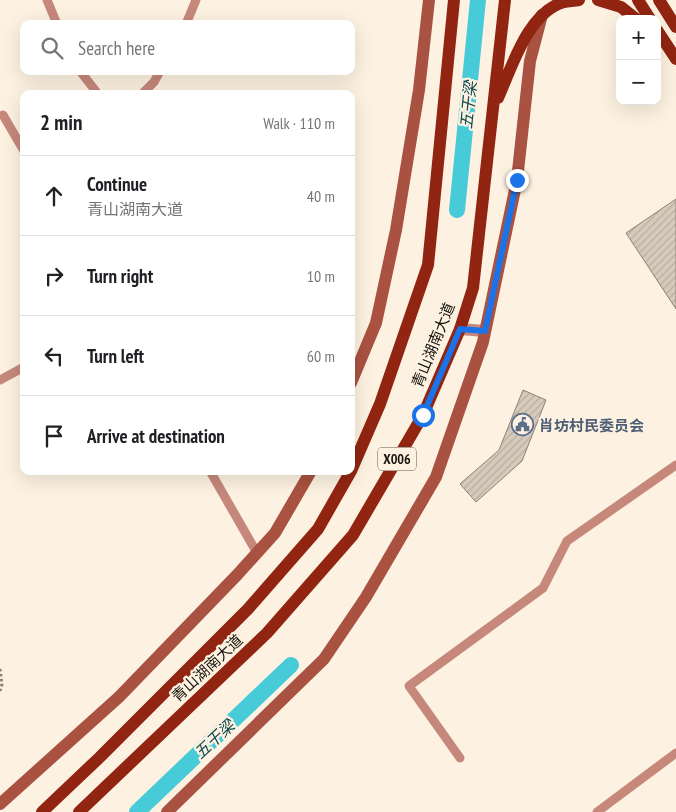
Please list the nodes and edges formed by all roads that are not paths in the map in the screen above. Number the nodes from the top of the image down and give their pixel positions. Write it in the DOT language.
graph roads {
  1 [pos="47,0"];
  2 [pos="196,0"];
  3 [pos="429,0"];
  4 [pos="454,0"];
  5 [pos="505,0"];
  6 [pos="573,0"];
  7 [pos="598,0"];
  8 [pos="638,0"];
  9 [pos="659,0"];
  10 [pos="542,15"];
  11 [pos="631,15"];
  12 [pos="647,15"];
  13 [pos="55,20"];
  14 [pos="188,20"];
  15 [pos="676,27"];
  16 [pos="661,37"];
  17 [pos="676,60"];
  18 [pos="83,75"];
  19 [pos="158,75"];
  20 [pos="95,90"];
  21 [pos="146,90"];
  22 [pos="494,107"];
  23 [pos="3,115"];
  24 [pos="20,144"];
  25 [pos="460,329"];
  26 [pos="485,331"];
  27 [pos="20,369"];
  28 [pos="355,373"];
  29 [pos="0,380"];
  30 [pos="355,462"];
  31 [pos="676,466"];
  32 [pos="212,475"];
  33 [pos="309,475"];
  34 [pos="349,475"];
  35 [pos="257,553"];
  36 [pos="676,753"];
  37 [pos="460,758"];
  38 [pos="0,804"];
  39 [pos="42,812"];
  40 [pos="79,812"];
  41 [pos="167,812"];
  42 [pos="596,812"];
  1 -- 13 [label="lane"];
  2 -- 14 [label="lane"];
  3 -- 28 [label="main road"];
  4 -- 30 [label="main road, 青山湖南大道 / X006"];
  5 -- 22 [label="main road, 青山湖南大道 / X006"];
  6 -- 10 [label="main road"];
  7 -- 11 [label="main road"];
  8 -- 12 [label="main road"];
  9 -- 15 [label="main road"];
  10 -- 22 [label="main road"];
  10 -- 26 [label="main road"];
  16 -- 17 [label="main road"];
  18 -- 20 [label="lane"];
  19 -- 21 [label="lane"];
  22 -- 25 [label="main road, 青山湖南大道 / X006"];
  23 -- 24 [label="lane"];
  25 -- 26 [label="street"];
  25 -- 40 [label="main road, 青山湖南大道 / X006"];
  26 -- 41 [label="main road"];
  27 -- 29 [label="lane"];
  31 -- 37 [label="lane"];
  32 -- 35 [label="lane"];
  33 -- 35 [label="main road"];
  34 -- 39 [label="main road, 青山湖南大道 / X006"];
  35 -- 38 [label="main road"];
  36 -- 42 [label="lane"];
}
